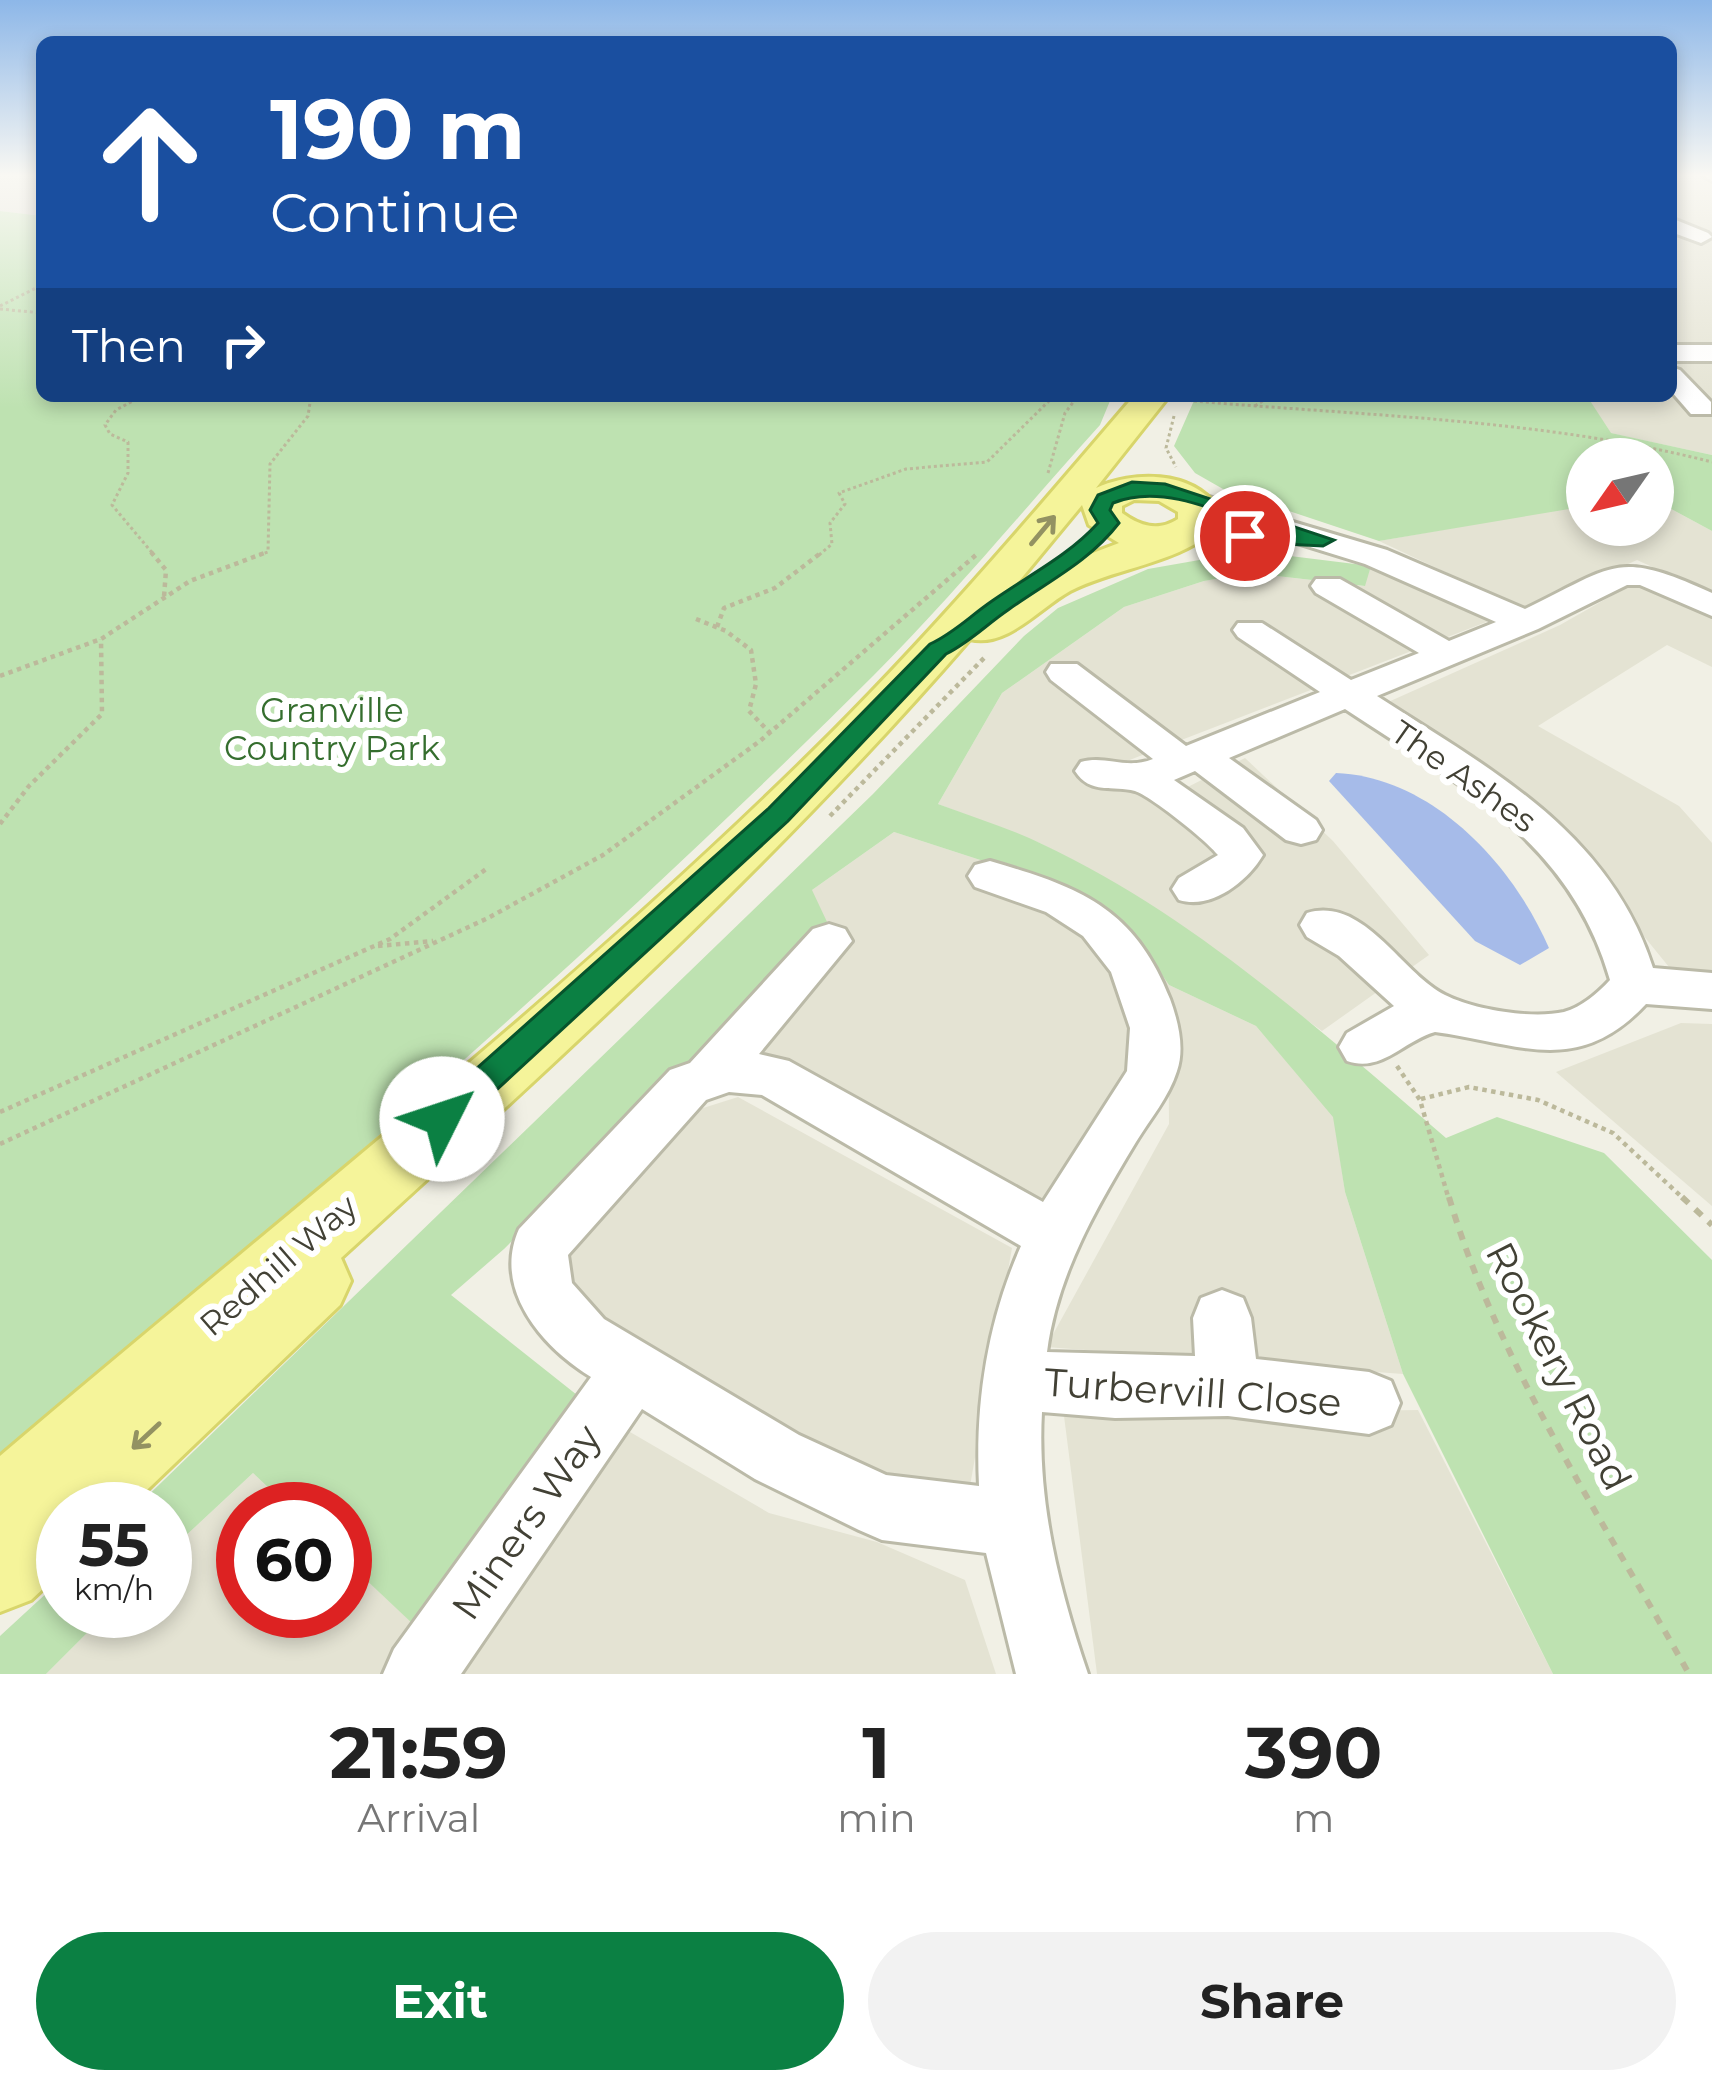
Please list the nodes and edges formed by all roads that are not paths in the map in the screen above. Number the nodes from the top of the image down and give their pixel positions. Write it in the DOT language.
graph roads {
  1 [pos="1677,352"];
  2 [pos="1712,353"];
  3 [pos="1677,382"];
  4 [pos="1179,402"];
  5 [pos="1147,406"];
  6 [pos="1701,408"];
  7 [pos="1182,506"];
  8 [pos="1107,511"];
  9 [pos="1328,586"];
  10 [pos="1712,606"];
  11 [pos="1544,615"];
  12 [pos="1250,630"];
  13 [pos="938,649"];
  14 [pos="1447,654"];
  15 [pos="1064,672"];
  16 [pos="1344,695"];
  17 [pos="1153,705"];
  18 [pos="1198,756"];
  19 [pos="1095,771"];
  20 [pos="1143,778"];
  21 [pos="1301,830"];
  22 [pos="1194,889"];
  23 [pos="1014,896"];
  24 [pos="1323,925"];
  25 [pos="829,941"];
  26 [pos="1635,985"];
  27 [pos="1712,992"];
  28 [pos="1433,1013"];
  29 [pos="1364,1047"];
  30 [pos="708,1078"];
  31 [pos="1052,1234"];
  32 [pos="1222,1318"];
  33 [pos="632,1369"];
  34 [pos="1016,1381"];
  35 [pos="1228,1387"];
  36 [pos="1369,1403"];
  37 [pos="94,1482"];
  38 [pos="0,1510"];
  39 [pos="1011,1523"];
  40 [pos="36,1536"];
  41 [pos="0,1569"];
  42 [pos="419,1674"];
  43 [pos="1052,1674"];
  1 -- 2 [label="street"];
  3 -- 6 [label="street"];
  4 -- 7 [label="main road"];
  5 -- 8 [label="main road"];
  13 -- 5 [label="main road, Redhill Way, one-way"];
  7 -- 8 [label="main road"];
  7 -- 11 [label="street"];
  7 -- 37 [label="main road, Redhill Way, one-way"];
  8 -- 13 [label="main road"];
  9 -- 14 [label="street"];
  10 -- 11 [label="street"];
  11 -- 14 [label="street"];
  12 -- 16 [label="street, The Ashes"];
  13 -- 38 [label="main road, Redhill Way"];
  14 -- 16 [label="street"];
  15 -- 18 [label="street"];
  16 -- 18 [label="street"];
  16 -- 26 [label="street, The Ashes"];
  17 -- 18 [label="street"];
  18 -- 20 [label="street"];
  18 -- 21 [label="street"];
  19 -- 20 [label="street"];
  20 -- 22 [label="street"];
  23 -- 31 [label="street"];
  24 -- 28 [label="street"];
  25 -- 30 [label="street"];
  26 -- 27 [label="street"];
  26 -- 28 [label="street"];
  28 -- 29 [label="street"];
  30 -- 31 [label="street"];
  30 -- 33 [label="street"];
  31 -- 34 [label="street"];
  32 -- 35 [label="street"];
  33 -- 39 [label="street"];
  33 -- 42 [label="street, Miners Way"];
  34 -- 35 [label="street, Turbervill Close"];
  34 -- 39 [label="street"];
  35 -- 36 [label="street, Turbervill Close"];
  39 -- 43 [label="street"];
  40 -- 41 [label="main road, Redhill Way"];
}
